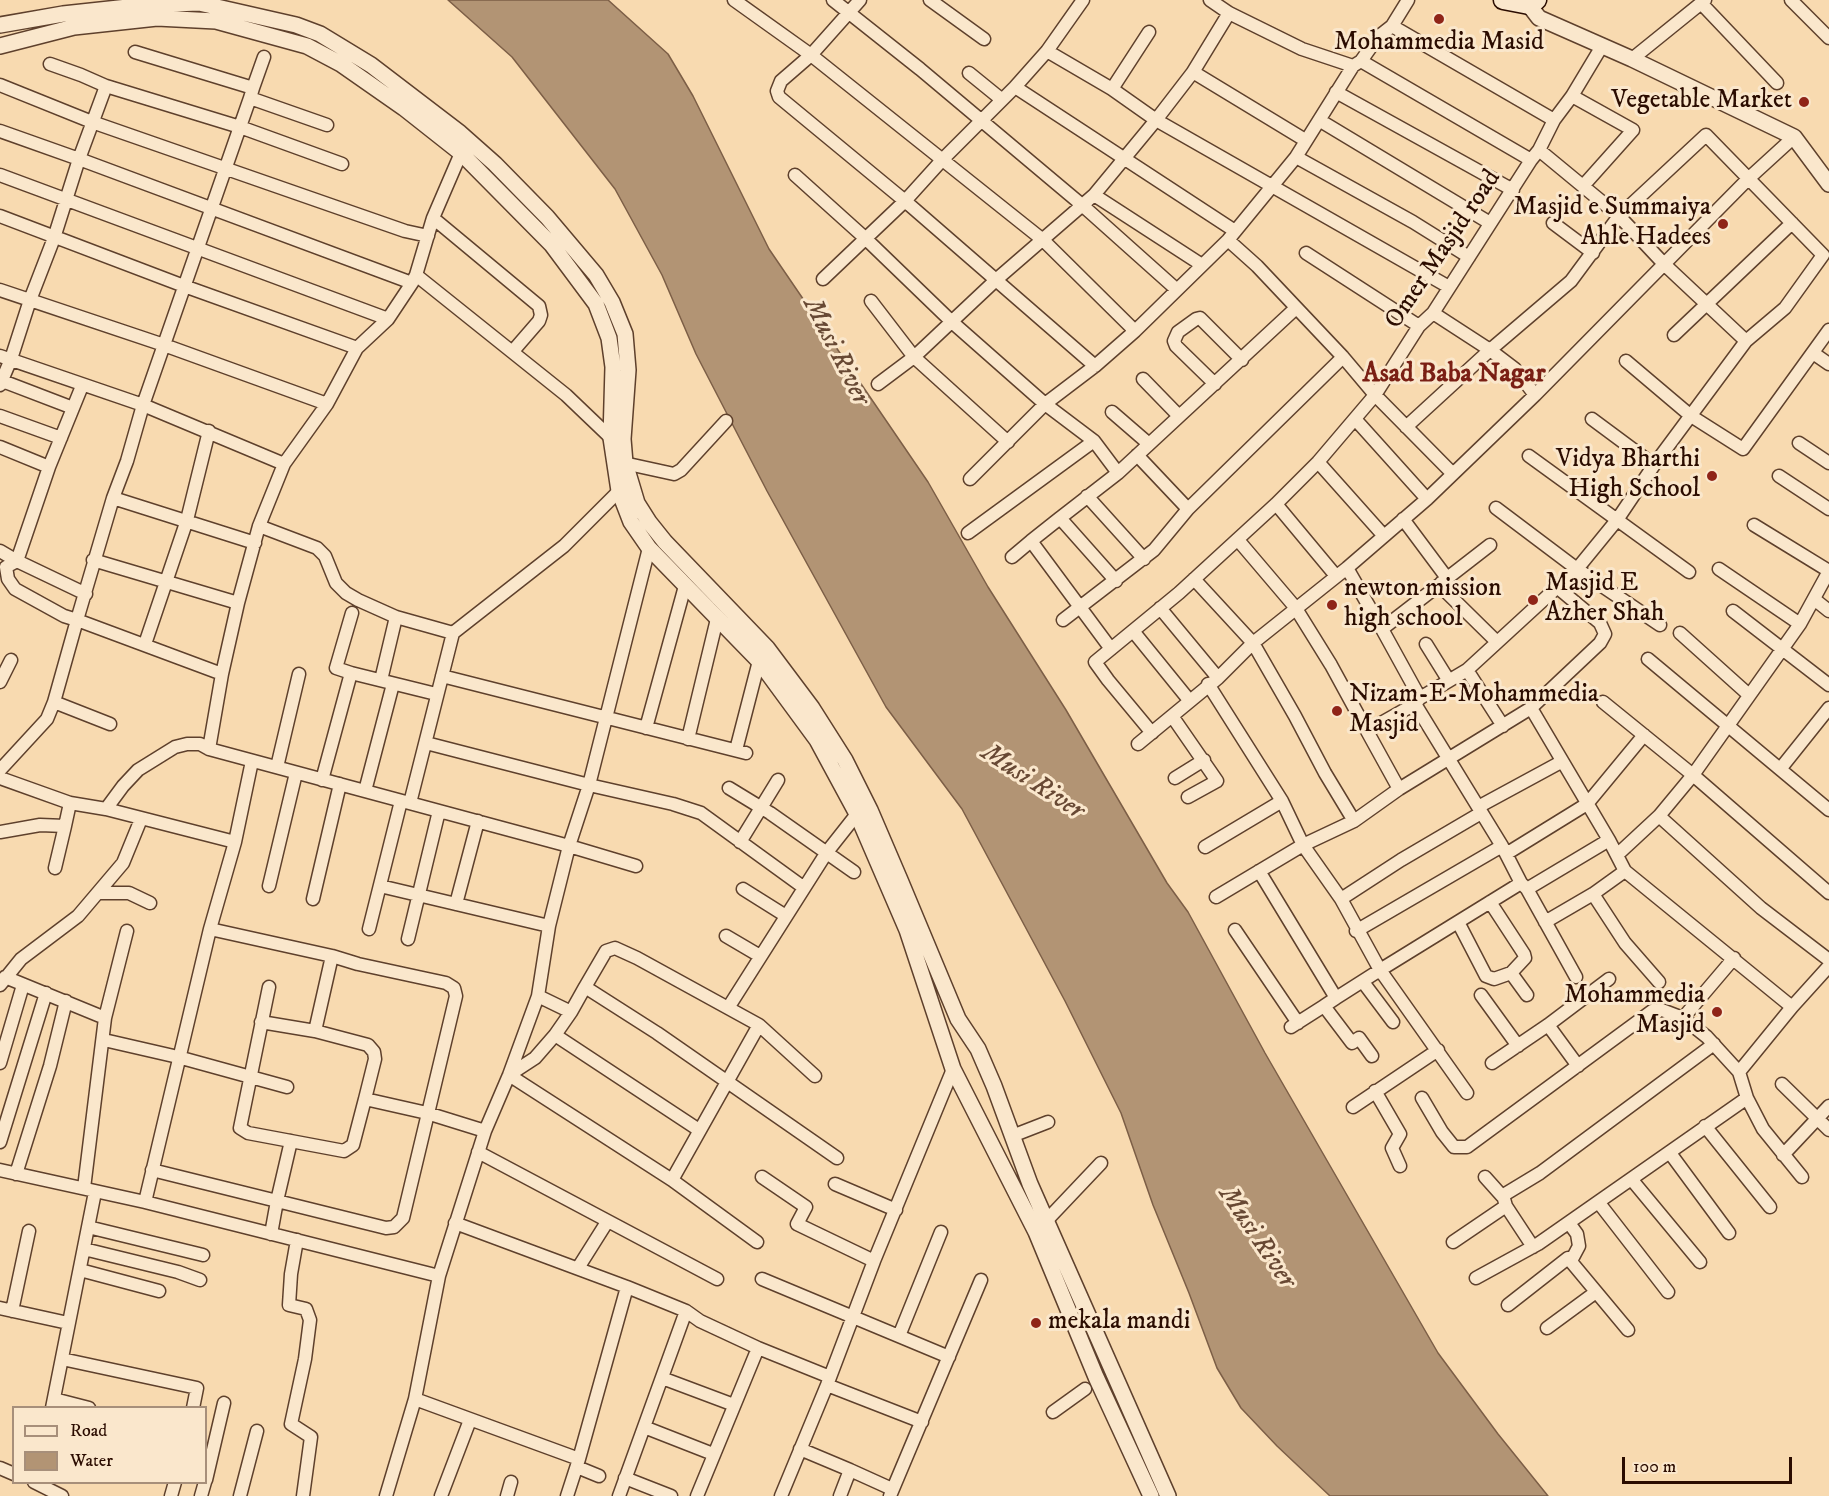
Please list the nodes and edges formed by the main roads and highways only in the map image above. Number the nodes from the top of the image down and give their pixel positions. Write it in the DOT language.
graph roads {
  1 [pos="1503,0"];
  2 [pos="1533,2"];
  1 -- 2 [label="main road"];
}
